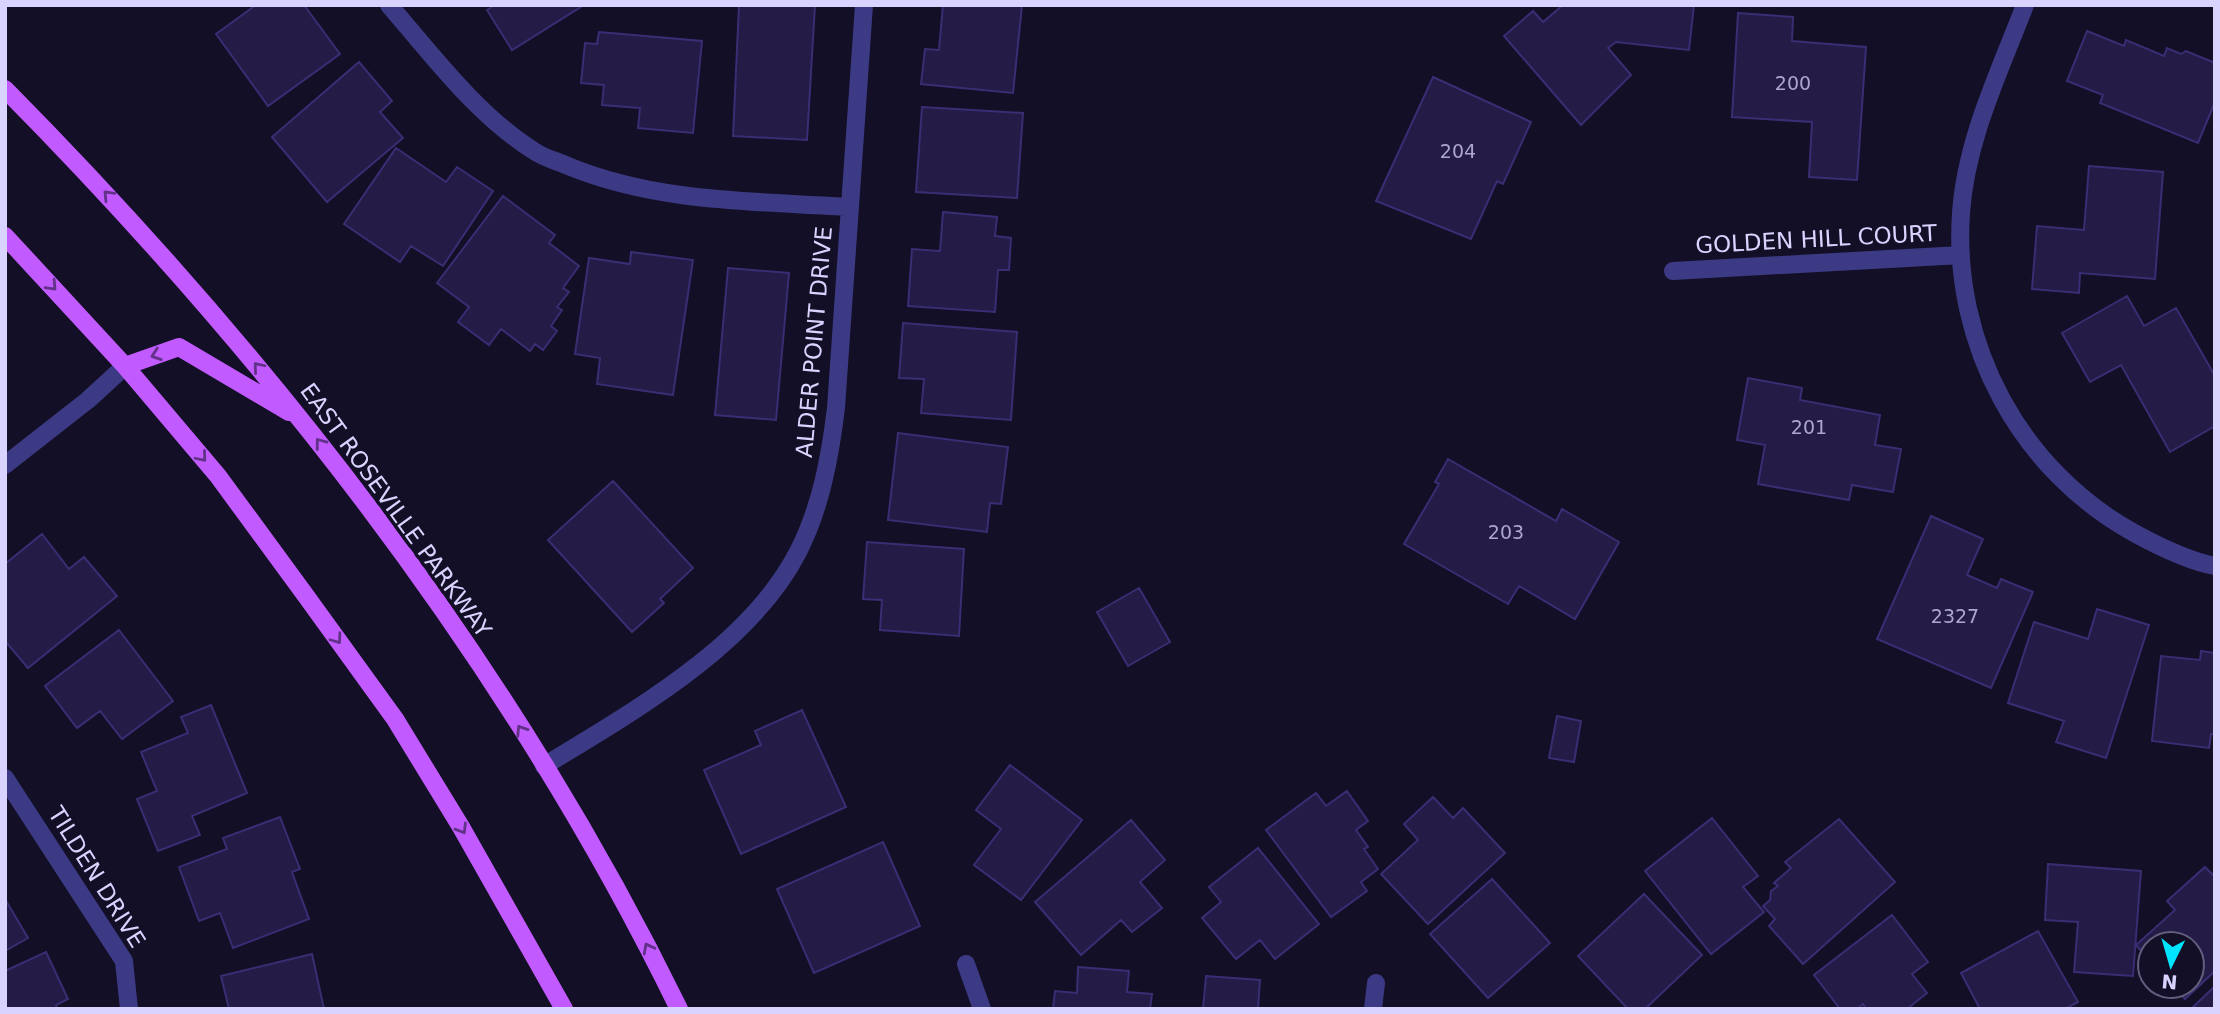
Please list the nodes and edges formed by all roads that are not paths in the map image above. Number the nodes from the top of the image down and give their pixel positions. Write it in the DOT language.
graph roads {
  1 [pos="388,5"];
  2 [pos="864,5"];
  3 [pos="2025,5"];
  4 [pos="5,89"];
  5 [pos="850,207"];
  6 [pos="5,236"];
  7 [pos="1961,256"];
  8 [pos="1673,271"];
  9 [pos="125,366"];
  10 [pos="302,419"];
  11 [pos="5,465"];
  12 [pos="2215,566"];
  13 [pos="544,766"];
  14 [pos="5,778"];
  15 [pos="966,964"];
  16 [pos="1376,983"];
  17 [pos="129,1009"];
  18 [pos="564,1009"];
  19 [pos="679,1009"];
  20 [pos="982,1009"];
  21 [pos="1373,1009"];
  1 -- 5 [label="street"];
  2 -- 5 [label="street, ALDER POINT DRIVE"];
  3 -- 7 [label="street"];
  10 -- 4 [label="main road, EAST ROSEVILLE PARKWAY, one-way"];
  5 -- 13 [label="street, ALDER POINT DRIVE"];
  6 -- 9 [label="main road, one-way"];
  7 -- 8 [label="street, GOLDEN HILL COURT"];
  7 -- 12 [label="street"];
  10 -- 9 [label="main road, one-way"];
  9 -- 11 [label="street"];
  9 -- 18 [label="main road, one-way"];
  13 -- 10 [label="main road, EAST ROSEVILLE PARKWAY, one-way"];
  19 -- 13 [label="main road, EAST ROSEVILLE PARKWAY, one-way"];
  14 -- 17 [label="street, TILDEN DRIVE"];
  15 -- 20 [label="street"];
  16 -- 21 [label="street"];
}
